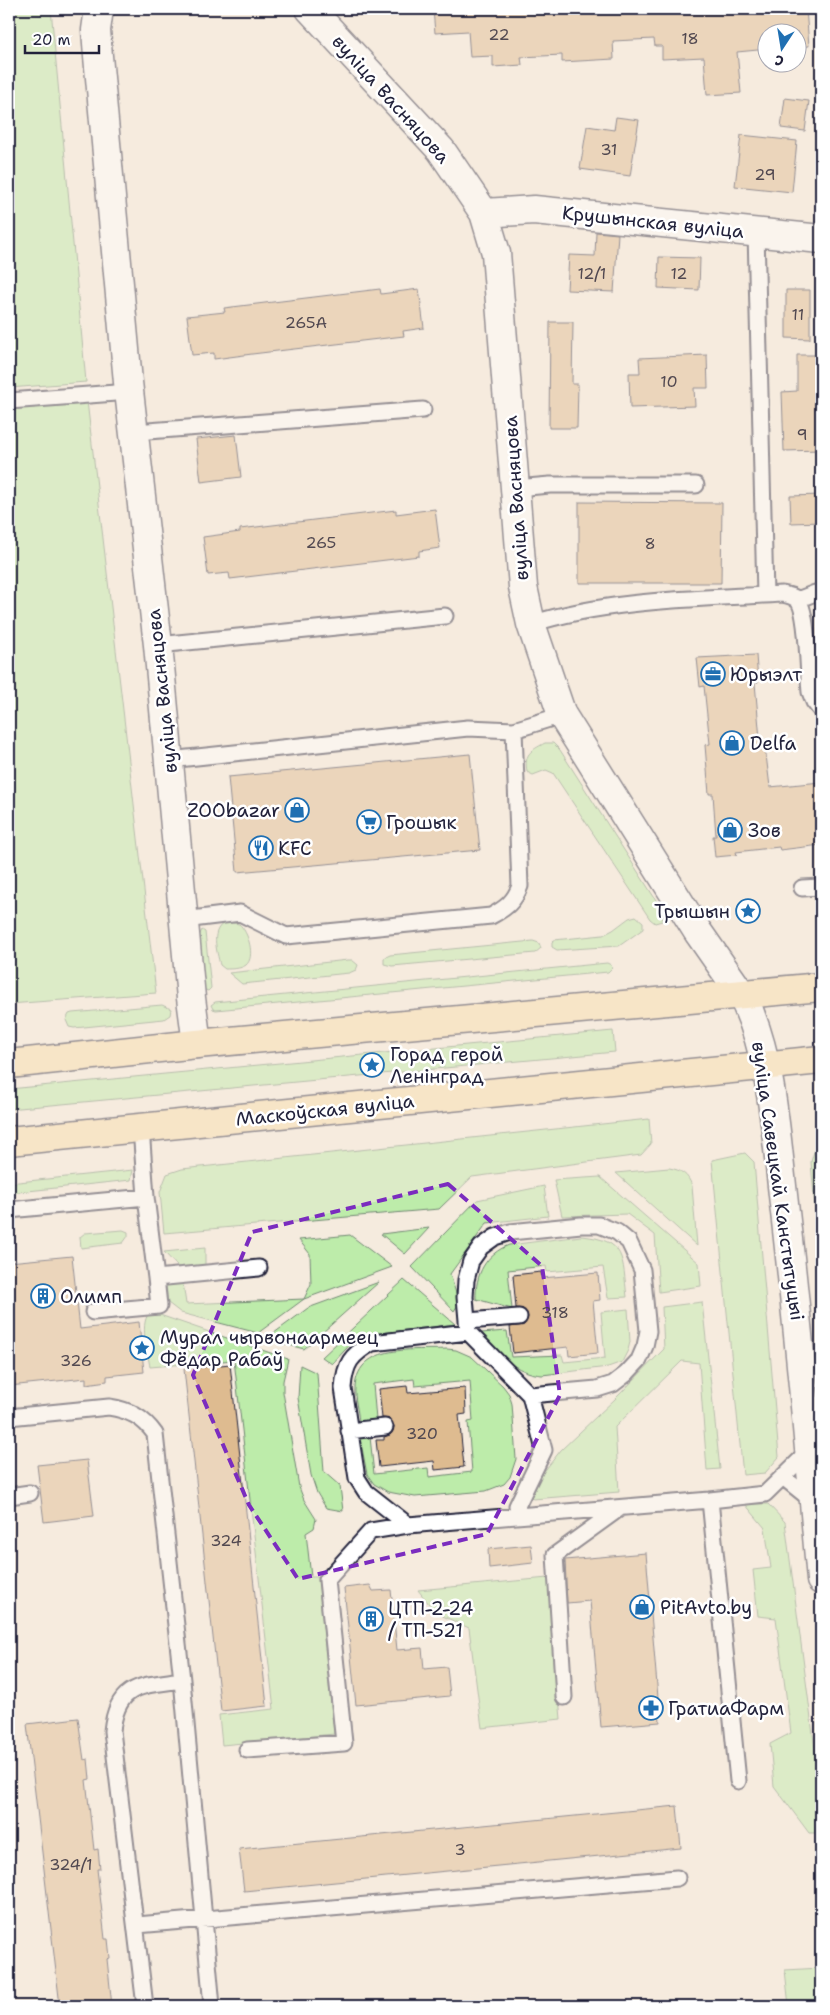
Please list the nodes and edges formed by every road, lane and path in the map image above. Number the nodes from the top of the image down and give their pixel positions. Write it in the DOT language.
graph roads {
  1 [pos="99,9"];
  2 [pos="310,9"];
  3 [pos="484,213"];
  4 [pos="756,232"];
  5 [pos="821,239"];
  6 [pos="130,392"];
  7 [pos="9,401"];
  8 [pos="424,410"];
  9 [pos="135,432"];
  10 [pos="696,485"];
  11 [pos="516,488"];
  12 [pos="821,593"];
  13 [pos="765,595"];
  14 [pos="798,600"];
  15 [pos="445,616"];
  16 [pos="531,624"];
  17 [pos="158,645"];
  18 [pos="821,711"];
  19 [pos="562,715"];
  20 [pos="514,730"];
  21 [pos="169,760"];
  22 [pos="821,886"];
  23 [pos="802,888"];
  24 [pos="184,920"];
  25 [pos="821,987"];
  26 [pos="742,995"];
  27 [pos="197,1044"];
  28 [pos="821,1060"];
  29 [pos="9,1064"];
  30 [pos="766,1067"];
  31 [pos="141,1128"];
  32 [pos="9,1141"];
  33 [pos="146,1197"];
  34 [pos="9,1210"];
  35 [pos="259,1268"];
  36 [pos="156,1278"];
  37 [pos="93,1312"];
  38 [pos="519,1317"];
  39 [pos="468,1327"];
  40 [pos="530,1394"];
  41 [pos="9,1417"];
  42 [pos="385,1427"];
  43 [pos="349,1431"];
  44 [pos="810,1451"];
  45 [pos="783,1477"];
  46 [pos="30,1493"];
  47 [pos="9,1496"];
  48 [pos="710,1500"];
  49 [pos="814,1502"];
  50 [pos="621,1507"];
  51 [pos="519,1515"];
  52 [pos="408,1525"];
  53 [pos="821,1580"];
  54 [pos="182,1680"];
  55 [pos="564,1697"];
  56 [pos="247,1750"];
  57 [pos="738,1781"];
  58 [pos="677,1878"];
  59 [pos="204,1919"];
  60 [pos="137,1926"];
  61 [pos="145,2006"];
  62 [pos="212,2006"];
  1 -- 6 [label="street, вуліца Васняцова"];
  2 -- 3 [label="street, вуліца Васняцова"];
  3 -- 4 [label="street, Крушынская вуліца"];
  3 -- 11 [label="street, вуліца Васняцова"];
  4 -- 5 [label="street, Крушынская вуліца"];
  4 -- 13 [label="lane"];
  6 -- 7 [label="lane"];
  6 -- 9 [label="street, вуліца Васняцова"];
  8 -- 9 [label="lane"];
  9 -- 17 [label="street, вуліца Васняцова"];
  10 -- 11 [label="lane"];
  11 -- 16 [label="street, вуліца Васняцова"];
  12 -- 14 [label="lane"];
  13 -- 14 [label="lane"];
  13 -- 16 [label="lane"];
  14 -- 18 [label="lane"];
  15 -- 17 [label="lane"];
  16 -- 19 [label="street, вуліца Васняцова"];
  17 -- 21 [label="street, вуліца Васняцова"];
  19 -- 20 [label="lane"];
  19 -- 26 [label="street, вуліца Васняцова"];
  20 -- 21 [label="lane"];
  20 -- 24 [label="lane"];
  21 -- 24 [label="street, вуліца Васняцова"];
  22 -- 23 [label="lane"];
  24 -- 27 [label="street, вуліца Васняцова"];
  25 -- 26 [label="main road"];
  26 -- 27 [label="main road"];
  26 -- 30 [label="street, вуліца Савецкай Канстытуцыі"];
  27 -- 29 [label="main road"];
  28 -- 30 [label="main road, Маскоўская вуліца"];
  30 -- 31 [label="main road, Маскоўская вуліца"];
  30 -- 44 [label="street, вуліца Савецкай Канстытуцыі"];
  31 -- 32 [label="main road, Маскоўская вуліца"];
  31 -- 33 [label="lane"];
  33 -- 34 [label="lane"];
  33 -- 36 [label="lane"];
  35 -- 36 [label="lane"];
  36 -- 37 [label="lane"];
  38 -- 39 [label="lane"];
  39 -- 40 [label="lane"];
  39 -- 40 [label="lane"];
  39 -- 43 [label="lane"];
  40 -- 51 [label="lane"];
  41 -- 54 [label="lane"];
  42 -- 43 [label="lane"];
  43 -- 52 [label="lane"];
  44 -- 45 [label="lane"];
  44 -- 49 [label="street, вуліца Савецкай Канстытуцыі"];
  45 -- 48 [label="lane"];
  45 -- 49 [label="lane"];
  46 -- 47 [label="lane"];
  48 -- 50 [label="lane"];
  48 -- 57 [label="lane"];
  49 -- 53 [label="street, вуліца Савецкай Канстытуцыі"];
  50 -- 51 [label="lane"];
  50 -- 55 [label="lane"];
  51 -- 52 [label="lane"];
  52 -- 56 [label="lane"];
  54 -- 59 [label="lane"];
  54 -- 60 [label="lane"];
  58 -- 59 [label="lane"];
  59 -- 60 [label="lane"];
  59 -- 62 [label="lane"];
  60 -- 61 [label="lane"];
}
